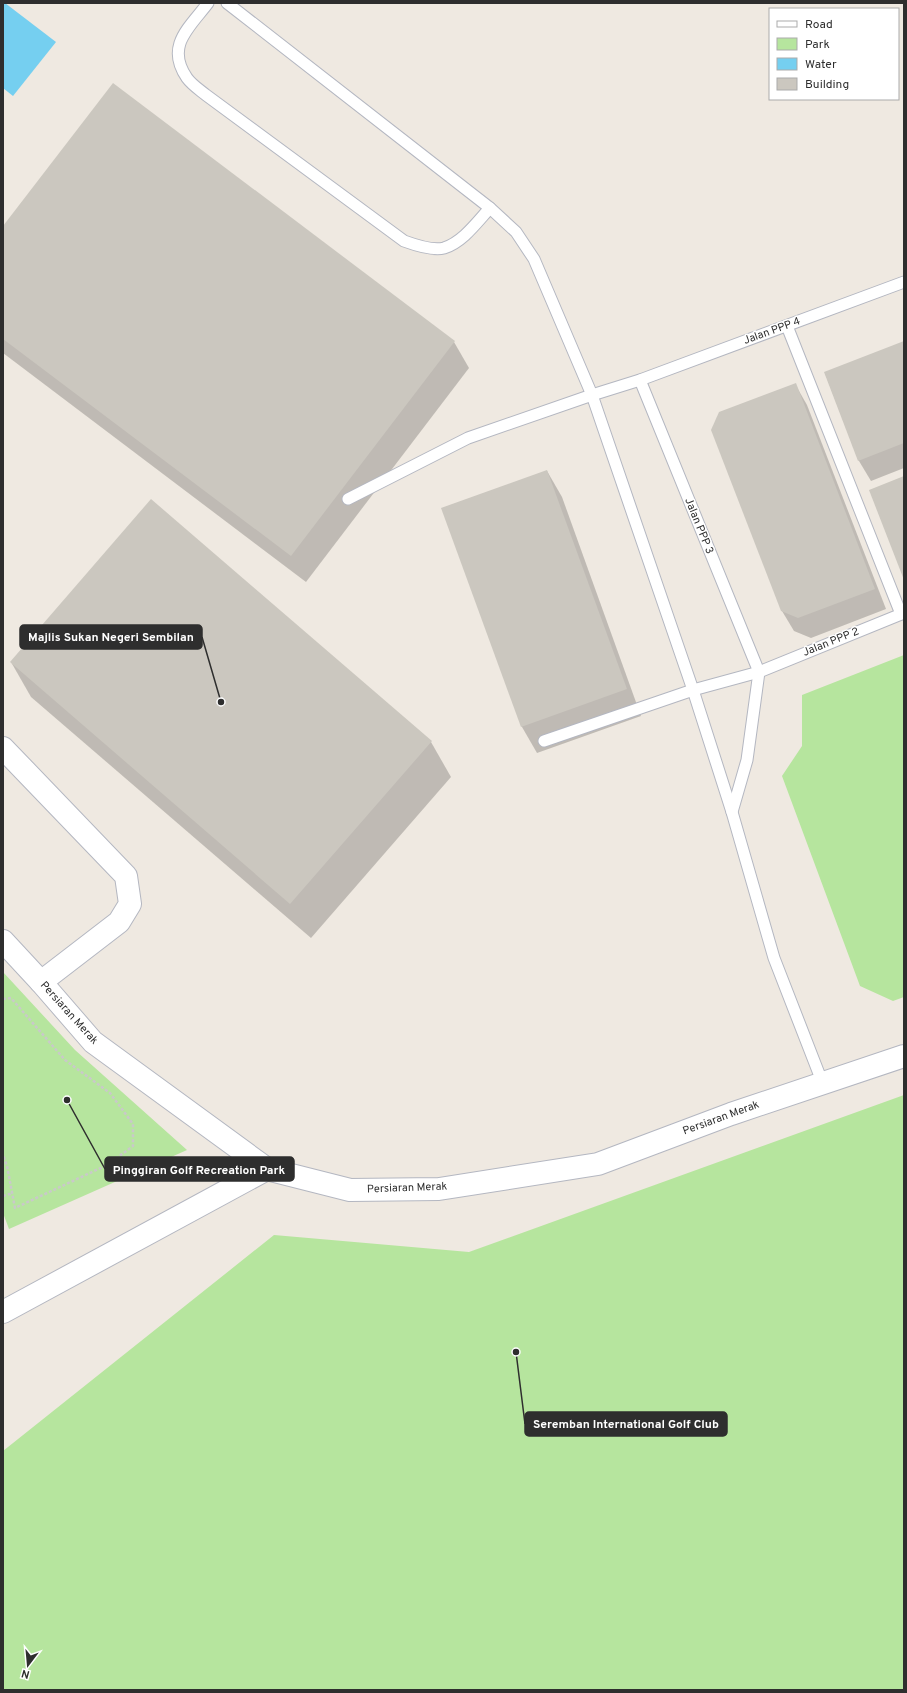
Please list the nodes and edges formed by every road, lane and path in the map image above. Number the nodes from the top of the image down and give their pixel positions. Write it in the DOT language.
graph roads {
  1 [pos="208,3"];
  2 [pos="226,3"];
  3 [pos="490,208"];
  4 [pos="904,282"];
  5 [pos="787,326"];
  6 [pos="640,380"];
  7 [pos="592,395"];
  8 [pos="348,499"];
  9 [pos="902,614"];
  10 [pos="759,672"];
  11 [pos="693,690"];
  12 [pos="544,742"];
  13 [pos="3,748"];
  14 [pos="732,812"];
  15 [pos="3,941"];
  16 [pos="41,982"];
  17 [pos="3,999"];
  18 [pos="904,1056"];
  19 [pos="823,1084"];
  20 [pos="3,1155"];
  21 [pos="267,1169"];
  22 [pos="13,1192"];
  23 [pos="3,1196"];
  24 [pos="3,1312"];
  1 -- 3 [label="lane"];
  2 -- 3 [label="lane"];
  3 -- 7 [label="lane"];
  4 -- 5 [label="lane, Jalan PPP 4"];
  5 -- 6 [label="lane, Jalan PPP 4"];
  5 -- 9 [label="lane"];
  6 -- 7 [label="lane, Jalan PPP 4"];
  6 -- 10 [label="lane, Jalan PPP 3"];
  7 -- 8 [label="lane, Jalan PPP 4"];
  7 -- 11 [label="lane"];
  9 -- 10 [label="lane, Jalan PPP 2"];
  10 -- 11 [label="lane, Jalan PPP 2"];
  10 -- 14 [label="lane"];
  11 -- 12 [label="lane, Jalan PPP 2"];
  11 -- 14 [label="lane"];
  13 -- 16 [label="street"];
  14 -- 19 [label="lane"];
  15 -- 16 [label="street, Persiaran Merak"];
  16 -- 21 [label="street, Persiaran Merak"];
  17 -- 22 [label="path"];
  18 -- 19 [label="street, Persiaran Merak"];
  19 -- 21 [label="street, Persiaran Merak"];
  20 -- 22 [label="path"];
  21 -- 24 [label="street"];
  22 -- 23 [label="path"];
}
